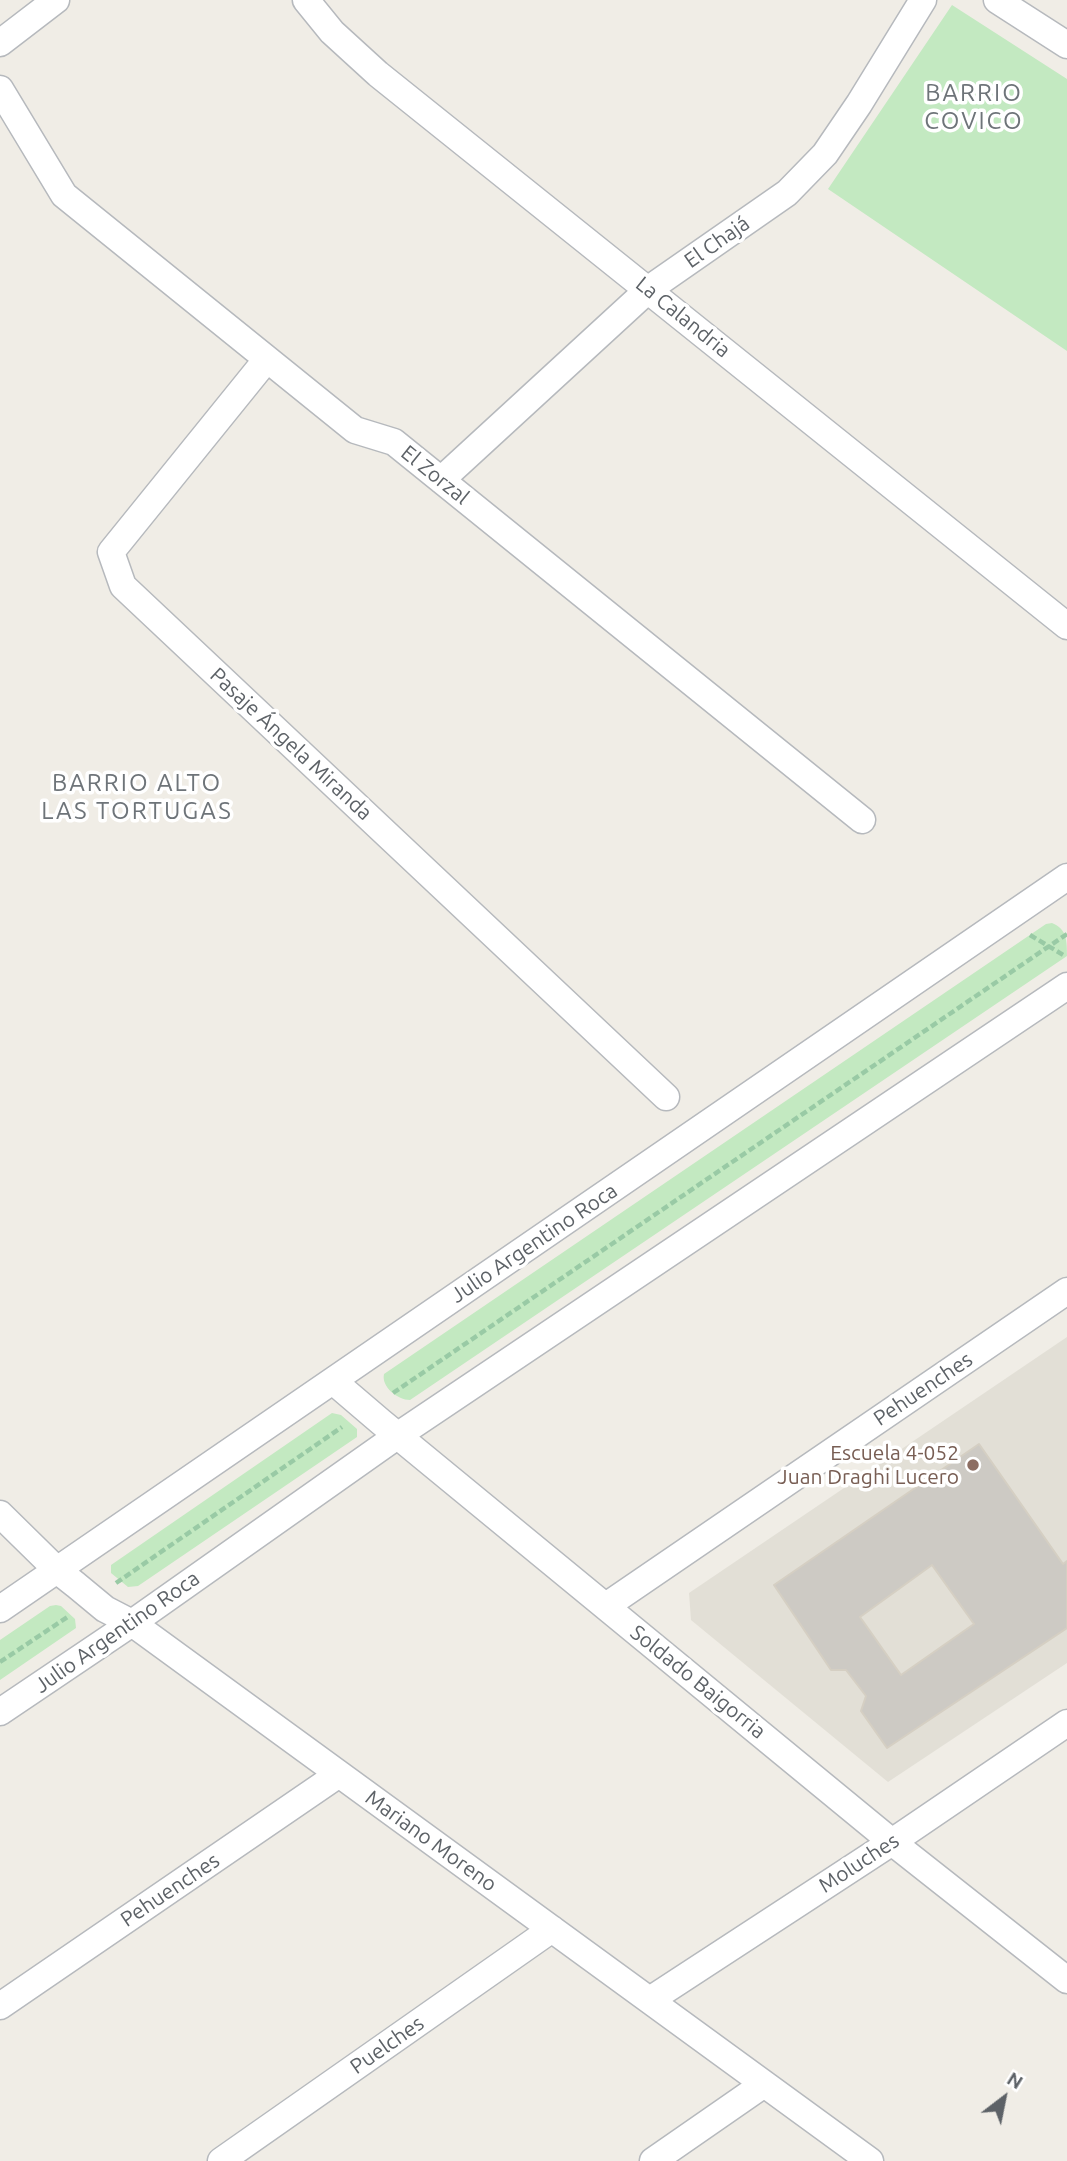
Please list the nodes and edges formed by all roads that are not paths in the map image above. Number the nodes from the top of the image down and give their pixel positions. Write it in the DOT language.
graph roads {
  1 [pos="56,0"];
  2 [pos="306,0"];
  3 [pos="923,0"];
  4 [pos="997,0"];
  5 [pos="0,43"];
  6 [pos="1067,45"];
  7 [pos="0,89"];
  8 [pos="649,289"];
  9 [pos="267,359"];
  10 [pos="441,480"];
  11 [pos="1067,626"];
  12 [pos="862,820"];
  13 [pos="1063,885"];
  14 [pos="1067,986"];
  15 [pos="666,1097"];
  16 [pos="1067,1291"];
  17 [pos="333,1381"];
  18 [pos="397,1436"];
  19 [pos="0,1514"];
  20 [pos="57,1570"];
  21 [pos="606,1606"];
  22 [pos="0,1609"];
  23 [pos="132,1623"];
  24 [pos="0,1712"];
  25 [pos="1067,1723"];
  26 [pos="340,1774"];
  27 [pos="892,1842"];
  28 [pos="552,1929"];
  29 [pos="1067,1980"];
  30 [pos="650,2000"];
  31 [pos="0,2006"];
  32 [pos="764,2084"];
  33 [pos="221,2161"];
  34 [pos="653,2161"];
  35 [pos="870,2161"];
  1 -- 5 [label="street"];
  2 -- 8 [label="street, La Calandria"];
  3 -- 8 [label="street, El Chajá"];
  4 -- 6 [label="street"];
  7 -- 9 [label="street, El Zorzal"];
  8 -- 10 [label="street, El Chajá"];
  8 -- 11 [label="street, La Calandria"];
  9 -- 10 [label="street, El Zorzal"];
  9 -- 15 [label="street, Pasaje Ángela Miranda"];
  10 -- 12 [label="street, El Zorzal"];
  13 -- 17 [label="street, Julio Argentino Roca"];
  14 -- 18 [label="street, Julio Argentino Roca"];
  16 -- 21 [label="street, Pehuenches"];
  17 -- 18 [label="street, Soldado Baigorria"];
  17 -- 20 [label="street, Julio Argentino Roca"];
  18 -- 21 [label="street, Soldado Baigorria"];
  18 -- 23 [label="street, Julio Argentino Roca"];
  19 -- 20 [label="street, Mariano Moreno"];
  20 -- 22 [label="street, Julio Argentino Roca"];
  20 -- 23 [label="street, Mariano Moreno"];
  21 -- 27 [label="street, Soldado Baigorria"];
  23 -- 24 [label="street, Julio Argentino Roca"];
  23 -- 26 [label="street, Mariano Moreno"];
  25 -- 27 [label="street, Moluches"];
  26 -- 28 [label="street, Mariano Moreno"];
  26 -- 31 [label="street, Pehuenches"];
  27 -- 29 [label="street, Soldado Baigorria"];
  27 -- 30 [label="street, Moluches"];
  28 -- 30 [label="street, Mariano Moreno"];
  28 -- 33 [label="street, Puelches"];
  30 -- 32 [label="street, Mariano Moreno"];
  32 -- 34 [label="street"];
  32 -- 35 [label="street, Mariano Moreno"];
}
